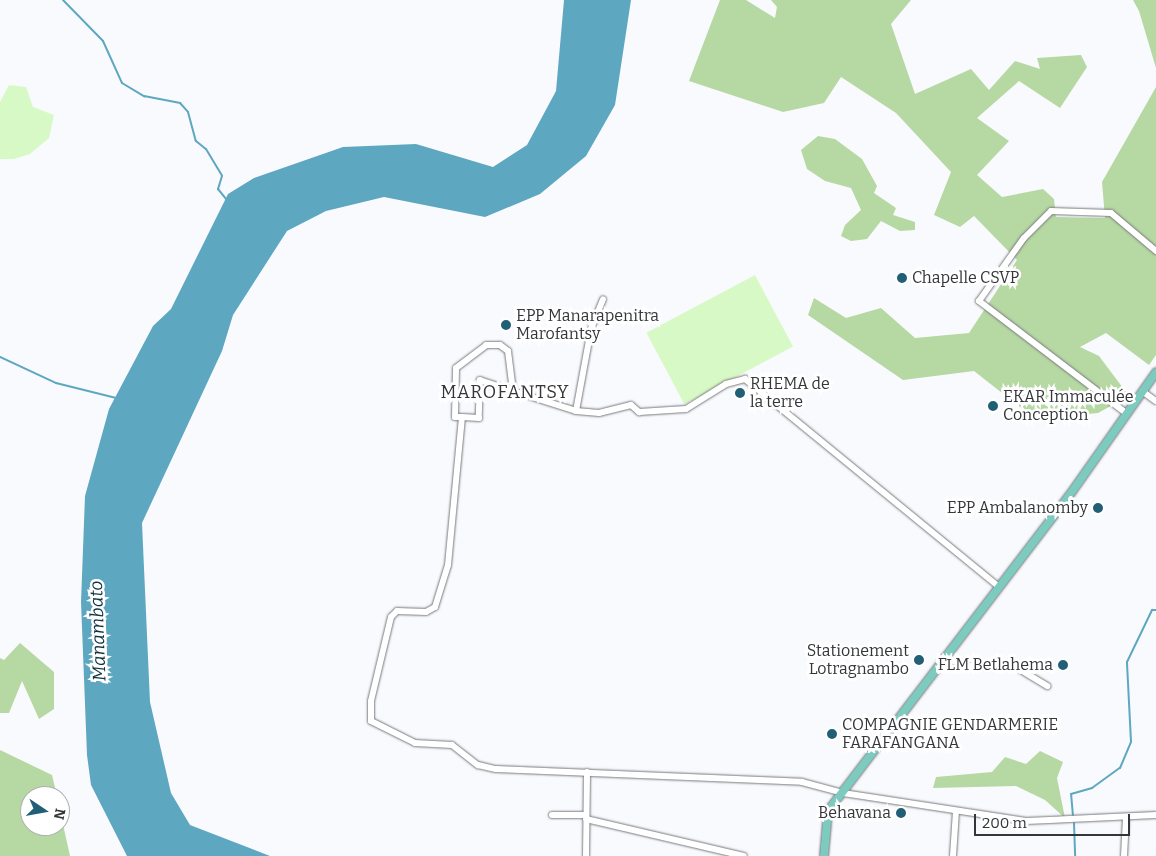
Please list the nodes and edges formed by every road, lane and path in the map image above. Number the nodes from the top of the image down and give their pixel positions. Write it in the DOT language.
graph roads {
  1 [pos="1156,251"];
  2 [pos="602,298"];
  3 [pos="1156,372"];
  4 [pos="513,391"];
  5 [pos="1142,391"];
  6 [pos="1156,401"];
  7 [pos="576,411"];
  8 [pos="1126,413"];
  9 [pos="462,417"];
  10 [pos="997,585"];
  11 [pos="944,656"];
  12 [pos="1047,686"];
  13 [pos="587,772"];
  14 [pos="843,793"];
  15 [pos="956,811"];
  16 [pos="552,815"];
  17 [pos="1156,815"];
  18 [pos="586,817"];
  19 [pos="1126,817"];
  20 [pos="586,856"];
  21 [pos="744,856"];
  22 [pos="824,856"];
  23 [pos="953,856"];
  24 [pos="1124,856"];
  1 -- 8 [label="street"];
  2 -- 7 [label="street"];
  3 -- 5 [label="main road"];
  4 -- 7 [label="street"];
  4 -- 9 [label="street"];
  4 -- 9 [label="street"];
  5 -- 6 [label="street"];
  5 -- 8 [label="main road"];
  7 -- 10 [label="street"];
  8 -- 10 [label="main road"];
  9 -- 13 [label="street"];
  10 -- 11 [label="main road"];
  11 -- 12 [label="street"];
  11 -- 14 [label="main road"];
  13 -- 14 [label="street"];
  13 -- 18 [label="street"];
  14 -- 15 [label="street"];
  14 -- 22 [label="main road"];
  15 -- 19 [label="street"];
  15 -- 23 [label="street"];
  16 -- 18 [label="street"];
  17 -- 19 [label="street"];
  18 -- 20 [label="street"];
  18 -- 21 [label="street"];
  19 -- 24 [label="street"];
}
